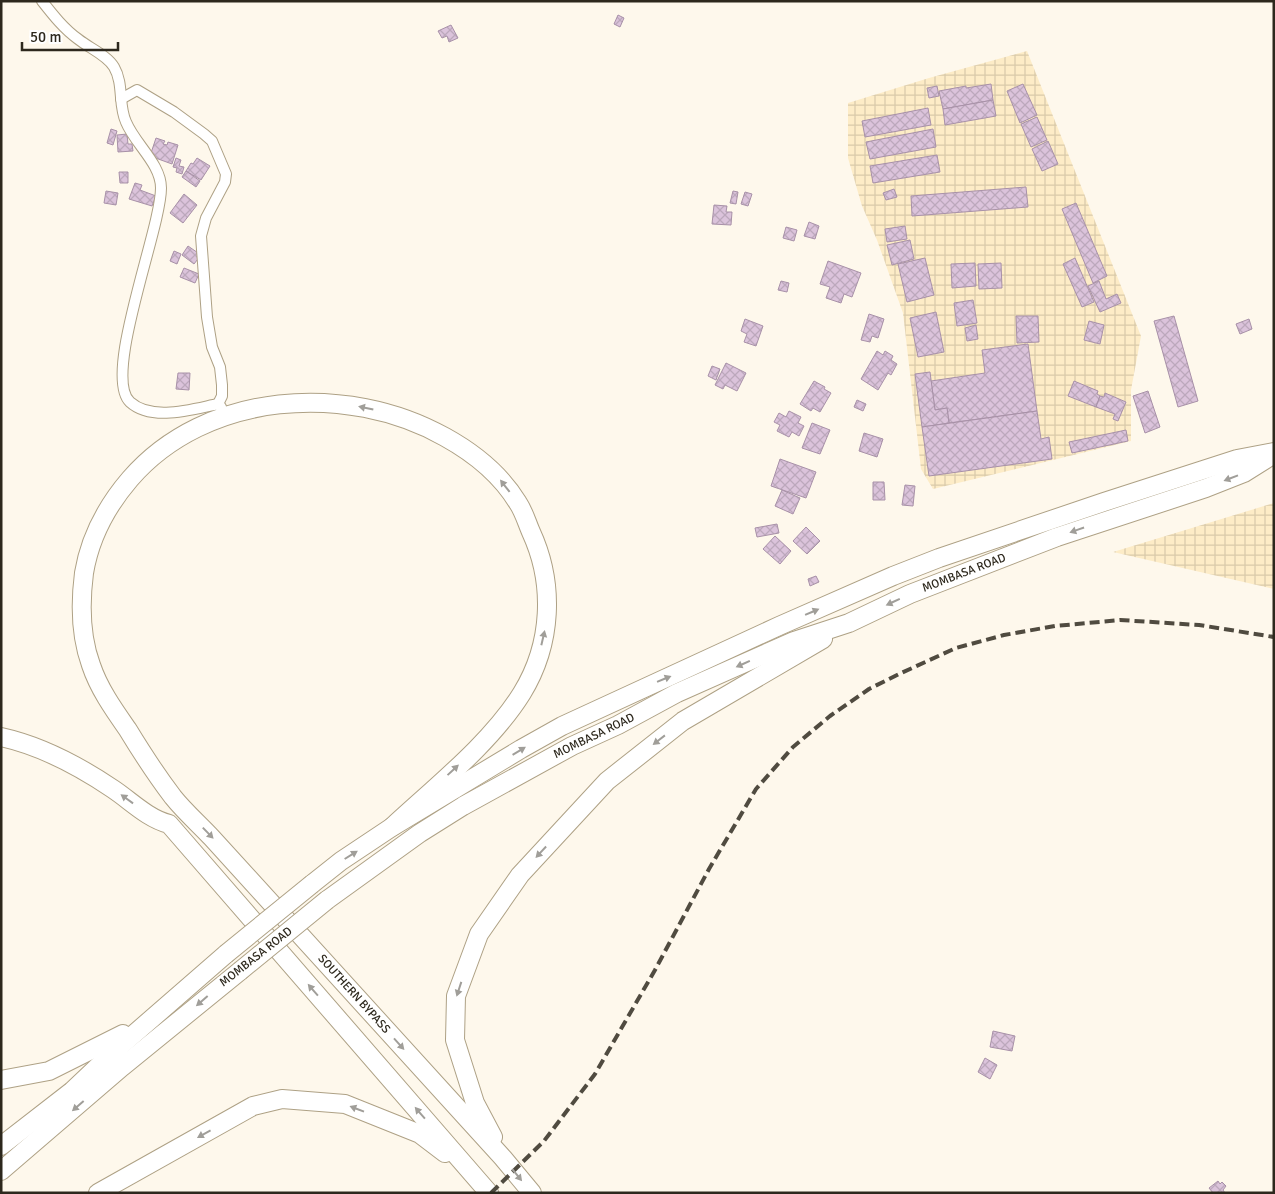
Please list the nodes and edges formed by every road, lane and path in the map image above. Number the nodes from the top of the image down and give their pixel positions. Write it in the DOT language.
graph roads {
  1 [pos="42,1"];
  2 [pos="121,99"];
  3 [pos="220,411"];
  4 [pos="1274,454"];
  5 [pos="849,623"];
  6 [pos="1,737"];
  7 [pos="392,827"];
  8 [pos="150,1019"];
  9 [pos="1,1080"];
  10 [pos="1,1146"];
  11 [pos="503,1158"];
  12 [pos="1,1171"];
  13 [pos="475,1176"];
  14 [pos="98,1193"];
  15 [pos="489,1193"];
  16 [pos="532,1193"];
  1 -- 2 [label="street"];
  2 -- 3 [label="street"];
  2 -- 3 [label="street"];
  7 -- 3 [label="highway, SOUTHERN BYPASS, one-way"];
  3 -- 11 [label="highway, SOUTHERN BYPASS, one-way"];
  4 -- 5 [label="highway, MOMBASA ROAD, one-way"];
  7 -- 4 [label="highway, MOMBASA ROAD, one-way"];
  5 -- 11 [label="highway, one-way"];
  5 -- 12 [label="highway, MOMBASA ROAD, one-way, bridge"];
  13 -- 6 [label="highway, one-way"];
  8 -- 7 [label="highway, MOMBASA ROAD, one-way, bridge"];
  8 -- 9 [label="highway"];
  8 -- 10 [label="highway, MOMBASA ROAD"];
  11 -- 16 [label="highway, SOUTHERN BYPASS, one-way"];
  13 -- 14 [label="highway, one-way"];
  13 -- 15 [label="highway"];
}
